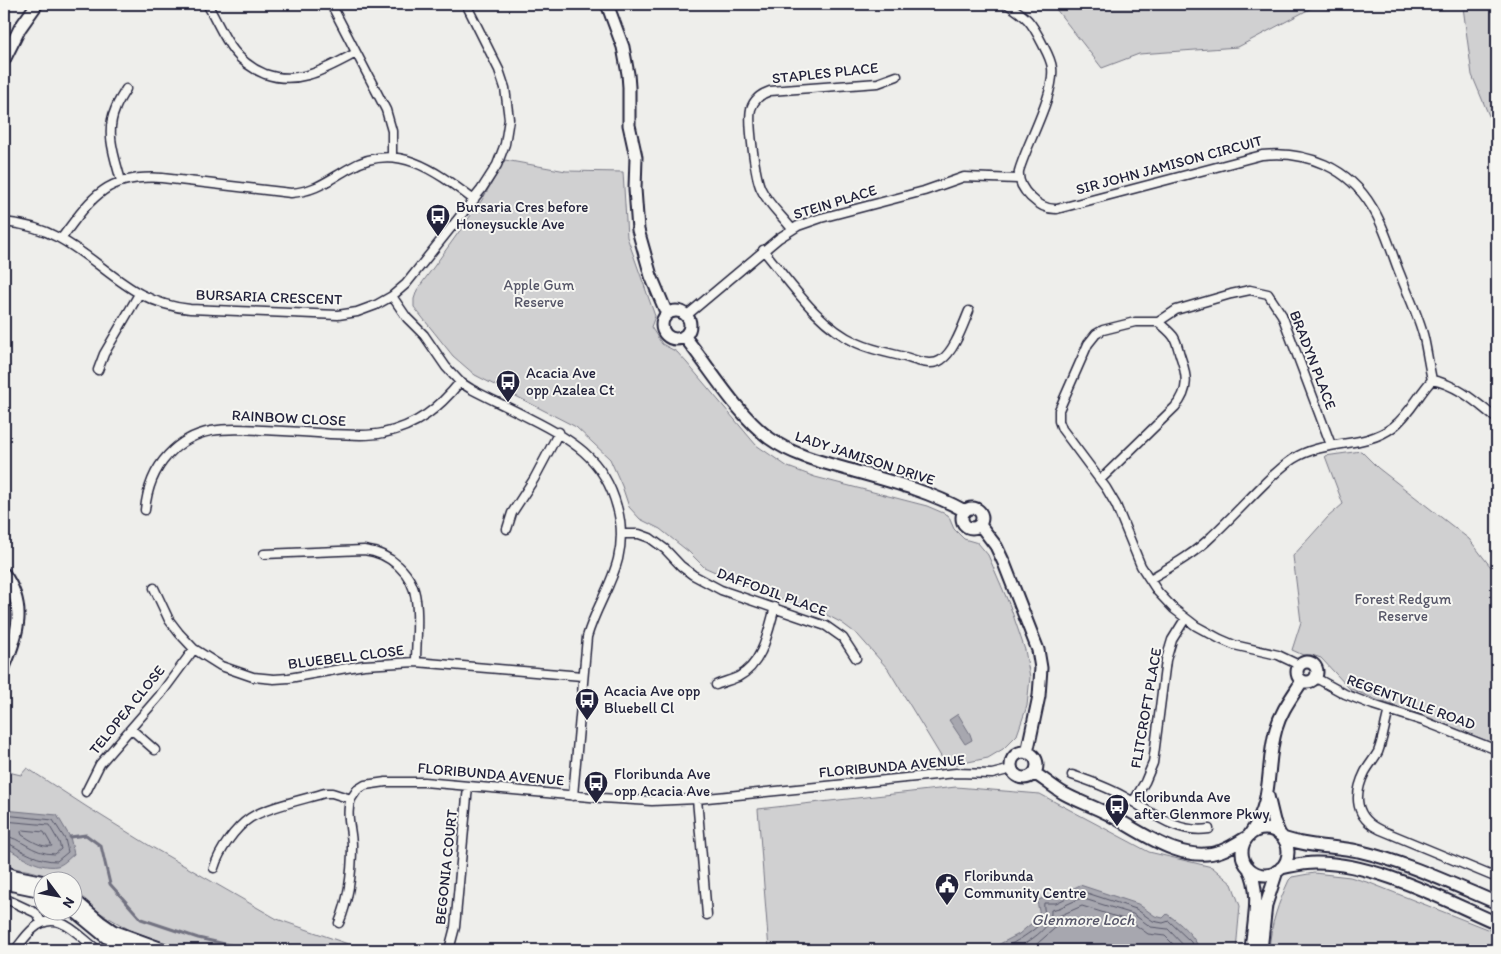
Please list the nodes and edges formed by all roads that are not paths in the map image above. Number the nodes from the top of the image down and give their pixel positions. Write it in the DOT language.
graph roads {
  1 [pos="37,4"];
  2 [pos="208,4"];
  3 [pos="332,4"];
  4 [pos="466,4"];
  5 [pos="607,4"];
  6 [pos="1007,4"];
  7 [pos="356,53"];
  8 [pos="4,60"];
  9 [pos="898,76"];
  10 [pos="126,89"];
  11 [pos="750,93"];
  12 [pos="757,99"];
  13 [pos="392,157"];
  14 [pos="1018,178"];
  15 [pos="121,181"];
  16 [pos="474,200"];
  17 [pos="4,222"];
  18 [pos="792,229"];
  19 [pos="61,239"];
  20 [pos="763,250"];
  21 [pos="139,294"];
  22 [pos="392,296"];
  23 [pos="969,311"];
  24 [pos="667,314"];
  25 [pos="686,316"];
  26 [pos="1158,322"];
  27 [pos="684,336"];
  28 [pos="98,370"];
  29 [pos="1432,380"];
  30 [pos="460,382"];
  31 [pos="1497,419"];
  32 [pos="558,432"];
  33 [pos="1331,445"];
  34 [pos="1100,480"];
  35 [pos="145,510"];
  36 [pos="507,529"];
  37 [pos="621,534"];
  38 [pos="264,554"];
  39 [pos="4,574"];
  40 [pos="1150,579"];
  41 [pos="154,588"];
  42 [pos="775,608"];
  43 [pos="1186,619"];
  44 [pos="194,648"];
  45 [pos="856,658"];
  46 [pos="416,662"];
  47 [pos="1299,665"];
  48 [pos="4,667"];
  49 [pos="582,676"];
  50 [pos="1316,678"];
  51 [pos="1302,681"];
  52 [pos="716,685"];
  53 [pos="1389,710"];
  54 [pos="131,729"];
  55 [pos="155,750"];
  56 [pos="1497,750"];
  57 [pos="1027,753"];
  58 [pos="1012,769"];
  59 [pos="1034,774"];
  60 [pos="1072,776"];
  61 [pos="468,786"];
  62 [pos="86,792"];
  63 [pos="1268,794"];
  64 [pos="573,796"];
  65 [pos="351,799"];
  66 [pos="697,800"];
  67 [pos="1133,802"];
  68 [pos="1209,830"];
  69 [pos="1249,836"];
  70 [pos="1281,836"];
  71 [pos="1216,853"];
  72 [pos="1246,865"];
  73 [pos="214,868"];
  74 [pos="1279,869"];
  75 [pos="4,872"];
  76 [pos="1497,878"];
  77 [pos="32,880"];
  78 [pos="4,883"];
  79 [pos="32,889"];
  80 [pos="4,898"];
  81 [pos="1497,903"];
  82 [pos="82,906"];
  83 [pos="708,915"];
  84 [pos="82,918"];
  85 [pos="1497,922"];
  86 [pos="42,923"];
  87 [pos="339,923"];
  88 [pos="14,950"];
  89 [pos="98,950"];
  90 [pos="137,950"];
  91 [pos="164,950"];
  92 [pos="449,950"];
  93 [pos="1251,950"];
  94 [pos="1261,950"];
  1 -- 8 [label="street"];
  2 -- 7 [label="street"];
  3 -- 7 [label="street"];
  4 -- 16 [label="street, BURSARIA CRESCENT"];
  5 -- 24 [label="street"];
  6 -- 14 [label="street"];
  7 -- 13 [label="street"];
  9 -- 12 [label="street, STAPLES PLACE"];
  10 -- 15 [label="street"];
  11 -- 12 [label="street, STAPLES PLACE"];
  12 -- 18 [label="street, STAPLES PLACE"];
  13 -- 15 [label="street"];
  13 -- 16 [label="street"];
  14 -- 18 [label="street, STEIN PLACE"];
  14 -- 29 [label="street, SIR JOHN JAMISON CIRCUIT"];
  15 -- 19 [label="street"];
  16 -- 22 [label="street, BURSARIA CRESCENT"];
  17 -- 19 [label="street, BURSARIA CRESCENT"];
  18 -- 20 [label="street, STEIN PLACE"];
  19 -- 21 [label="street, BURSARIA CRESCENT"];
  20 -- 23 [label="street"];
  20 -- 25 [label="street, STEIN PLACE"];
  21 -- 22 [label="street, BURSARIA CRESCENT"];
  21 -- 28 [label="street"];
  22 -- 30 [label="street"];
  24 -- 25 [label="street"];
  24 -- 27 [label="street"];
  25 -- 27 [label="street"];
  26 -- 33 [label="street, BRADYN PLACE"];
  26 -- 34 [label="street"];
  26 -- 34 [label="street"];
  27 -- 57 [label="street, LADY JAMISON DRIVE"];
  29 -- 31 [label="street"];
  29 -- 33 [label="street"];
  30 -- 32 [label="street"];
  30 -- 35 [label="street, RAINBOW CLOSE"];
  32 -- 36 [label="street"];
  32 -- 37 [label="street"];
  33 -- 40 [label="street"];
  34 -- 40 [label="street"];
  37 -- 42 [label="street, DAFFODIL PLACE"];
  37 -- 49 [label="street"];
  38 -- 46 [label="street"];
  39 -- 48 [label="street"];
  40 -- 43 [label="street"];
  41 -- 44 [label="street, BLUEBELL CLOSE"];
  42 -- 45 [label="street, DAFFODIL PLACE"];
  42 -- 52 [label="street"];
  43 -- 47 [label="street"];
  43 -- 67 [label="street, FLITCROFT PLACE"];
  44 -- 46 [label="street, BLUEBELL CLOSE"];
  44 -- 54 [label="street, TELOPEA CLOSE"];
  46 -- 49 [label="street, BLUEBELL CLOSE"];
  47 -- 50 [label="street"];
  47 -- 51 [label="street"];
  49 -- 64 [label="street"];
  50 -- 51 [label="street"];
  50 -- 53 [label="street, REGENTVILLE ROAD"];
  51 -- 63 [label="street"];
  53 -- 56 [label="street, REGENTVILLE ROAD"];
  53 -- 76 [label="street"];
  54 -- 55 [label="street"];
  54 -- 62 [label="street, TELOPEA CLOSE"];
  57 -- 58 [label="street"];
  57 -- 59 [label="street"];
  58 -- 59 [label="street"];
  58 -- 66 [label="street, FLORIBUNDA AVENUE"];
  59 -- 71 [label="street"];
  60 -- 67 [label="street"];
  61 -- 64 [label="street, FLORIBUNDA AVENUE"];
  61 -- 65 [label="street, FLORIBUNDA AVENUE"];
  61 -- 92 [label="street, BEGONIA COURT"];
  63 -- 69 [label="street"];
  63 -- 70 [label="street"];
  64 -- 66 [label="street, FLORIBUNDA AVENUE"];
  65 -- 73 [label="street"];
  65 -- 87 [label="street"];
  66 -- 83 [label="street"];
  67 -- 68 [label="street"];
  69 -- 70 [label="street"];
  69 -- 71 [label="street"];
  69 -- 72 [label="street"];
  70 -- 74 [label="street"];
  70 -- 81 [label="street"];
  71 -- 72 [label="street"];
  72 -- 74 [label="street"];
  72 -- 93 [label="street"];
  74 -- 85 [label="street"];
  74 -- 94 [label="street"];
  75 -- 77 [label="street"];
  78 -- 79 [label="street"];
  80 -- 86 [label="street"];
  82 -- 91 [label="street"];
  84 -- 90 [label="street"];
  86 -- 88 [label="street"];
  86 -- 89 [label="street"];
}
